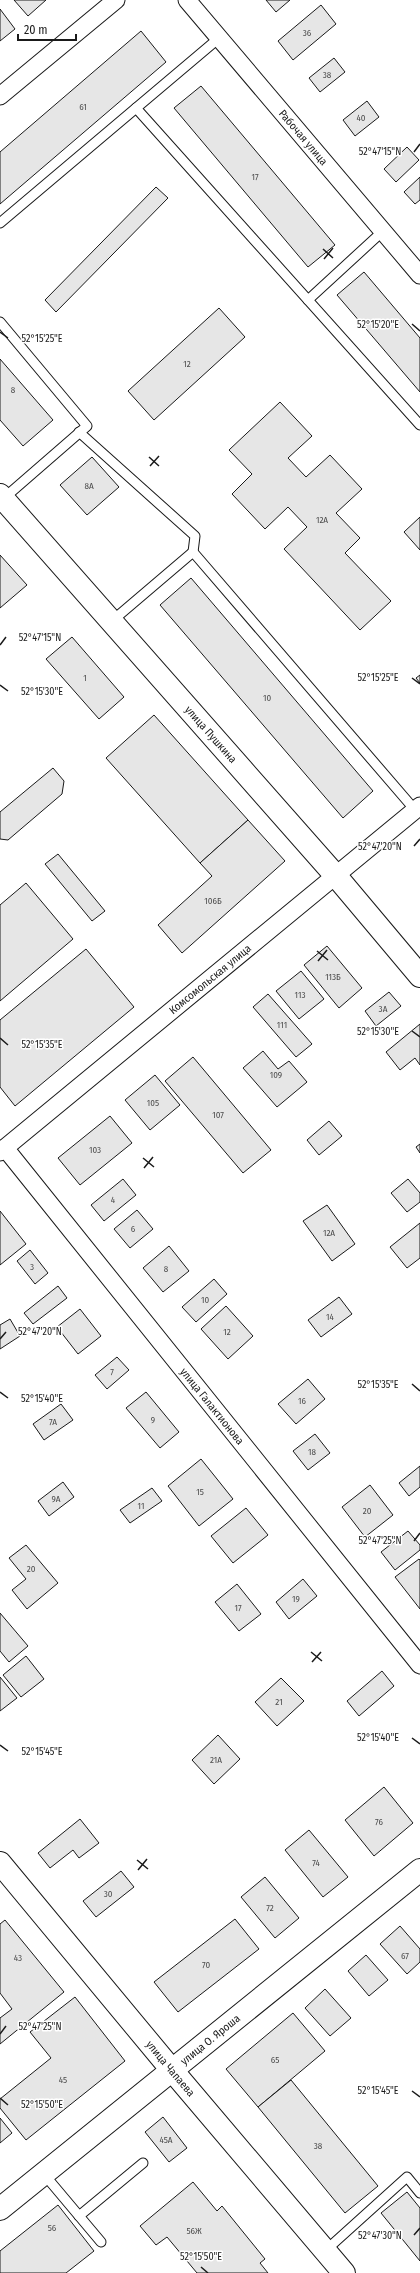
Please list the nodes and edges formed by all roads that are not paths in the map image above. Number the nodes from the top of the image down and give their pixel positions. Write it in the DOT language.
graph roads {
  1 [pos="116,0"];
  2 [pos="187,0"];
  3 [pos="219,38"];
  4 [pos="0,96"];
  5 [pos="136,108"];
  6 [pos="0,223"];
  7 [pos="383,232"];
  8 [pos="420,275"];
  9 [pos="308,300"];
  10 [pos="0,322"];
  11 [pos="420,425"];
  12 [pos="79,432"];
  13 [pos="2,497"];
  14 [pos="193,552"];
  15 [pos="112,621"];
  16 [pos="418,808"];
  17 [pos="336,876"];
  18 [pos="419,971"];
  19 [pos="2,1150"];
  20 [pos="420,1665"];
  21 [pos="0,1863"];
  22 [pos="420,1870"];
  23 [pos="171,2069"];
  24 [pos="143,2163"];
  25 [pos="44,2173"];
  26 [pos="420,2193"];
  27 [pos="0,2208"];
  28 [pos="79,2216"];
  29 [pos="101,2242"];
  30 [pos="325,2251"];
  31 [pos="344,2273"];
  1 -- 4 [label="street"];
  2 -- 3 [label="street, Рабочая улица"];
  3 -- 5 [label="lane"];
  3 -- 7 [label="street, Рабочая улица"];
  5 -- 6 [label="lane"];
  5 -- 9 [label="lane"];
  7 -- 8 [label="street, Рабочая улица"];
  7 -- 9 [label="lane"];
  9 -- 11 [label="lane"];
  10 -- 12 [label="lane"];
  12 -- 13 [label="lane"];
  12 -- 14 [label="lane"];
  13 -- 15 [label="main road, улица Пушкина"];
  14 -- 15 [label="lane"];
  14 -- 16 [label="lane"];
  15 -- 17 [label="main road, улица Пушкина"];
  16 -- 17 [label="street, Комсомольская улица"];
  17 -- 18 [label="main road, улица Пушкина"];
  17 -- 19 [label="street, Комсомольская улица"];
  19 -- 20 [label="street, улица Галактионова"];
  21 -- 23 [label="main road, улица Чапаева"];
  22 -- 23 [label="main road, улица О. Яроша"];
  23 -- 25 [label="main road, улица О. Яроша"];
  23 -- 30 [label="main road, улица Чапаева"];
  24 -- 28 [label="lane"];
  25 -- 27 [label="main road, улица О. Яроша"];
  25 -- 28 [label="lane"];
  26 -- 30 [label="lane"];
  28 -- 29 [label="lane"];
  30 -- 31 [label="main road, улица Чапаева"];
}
